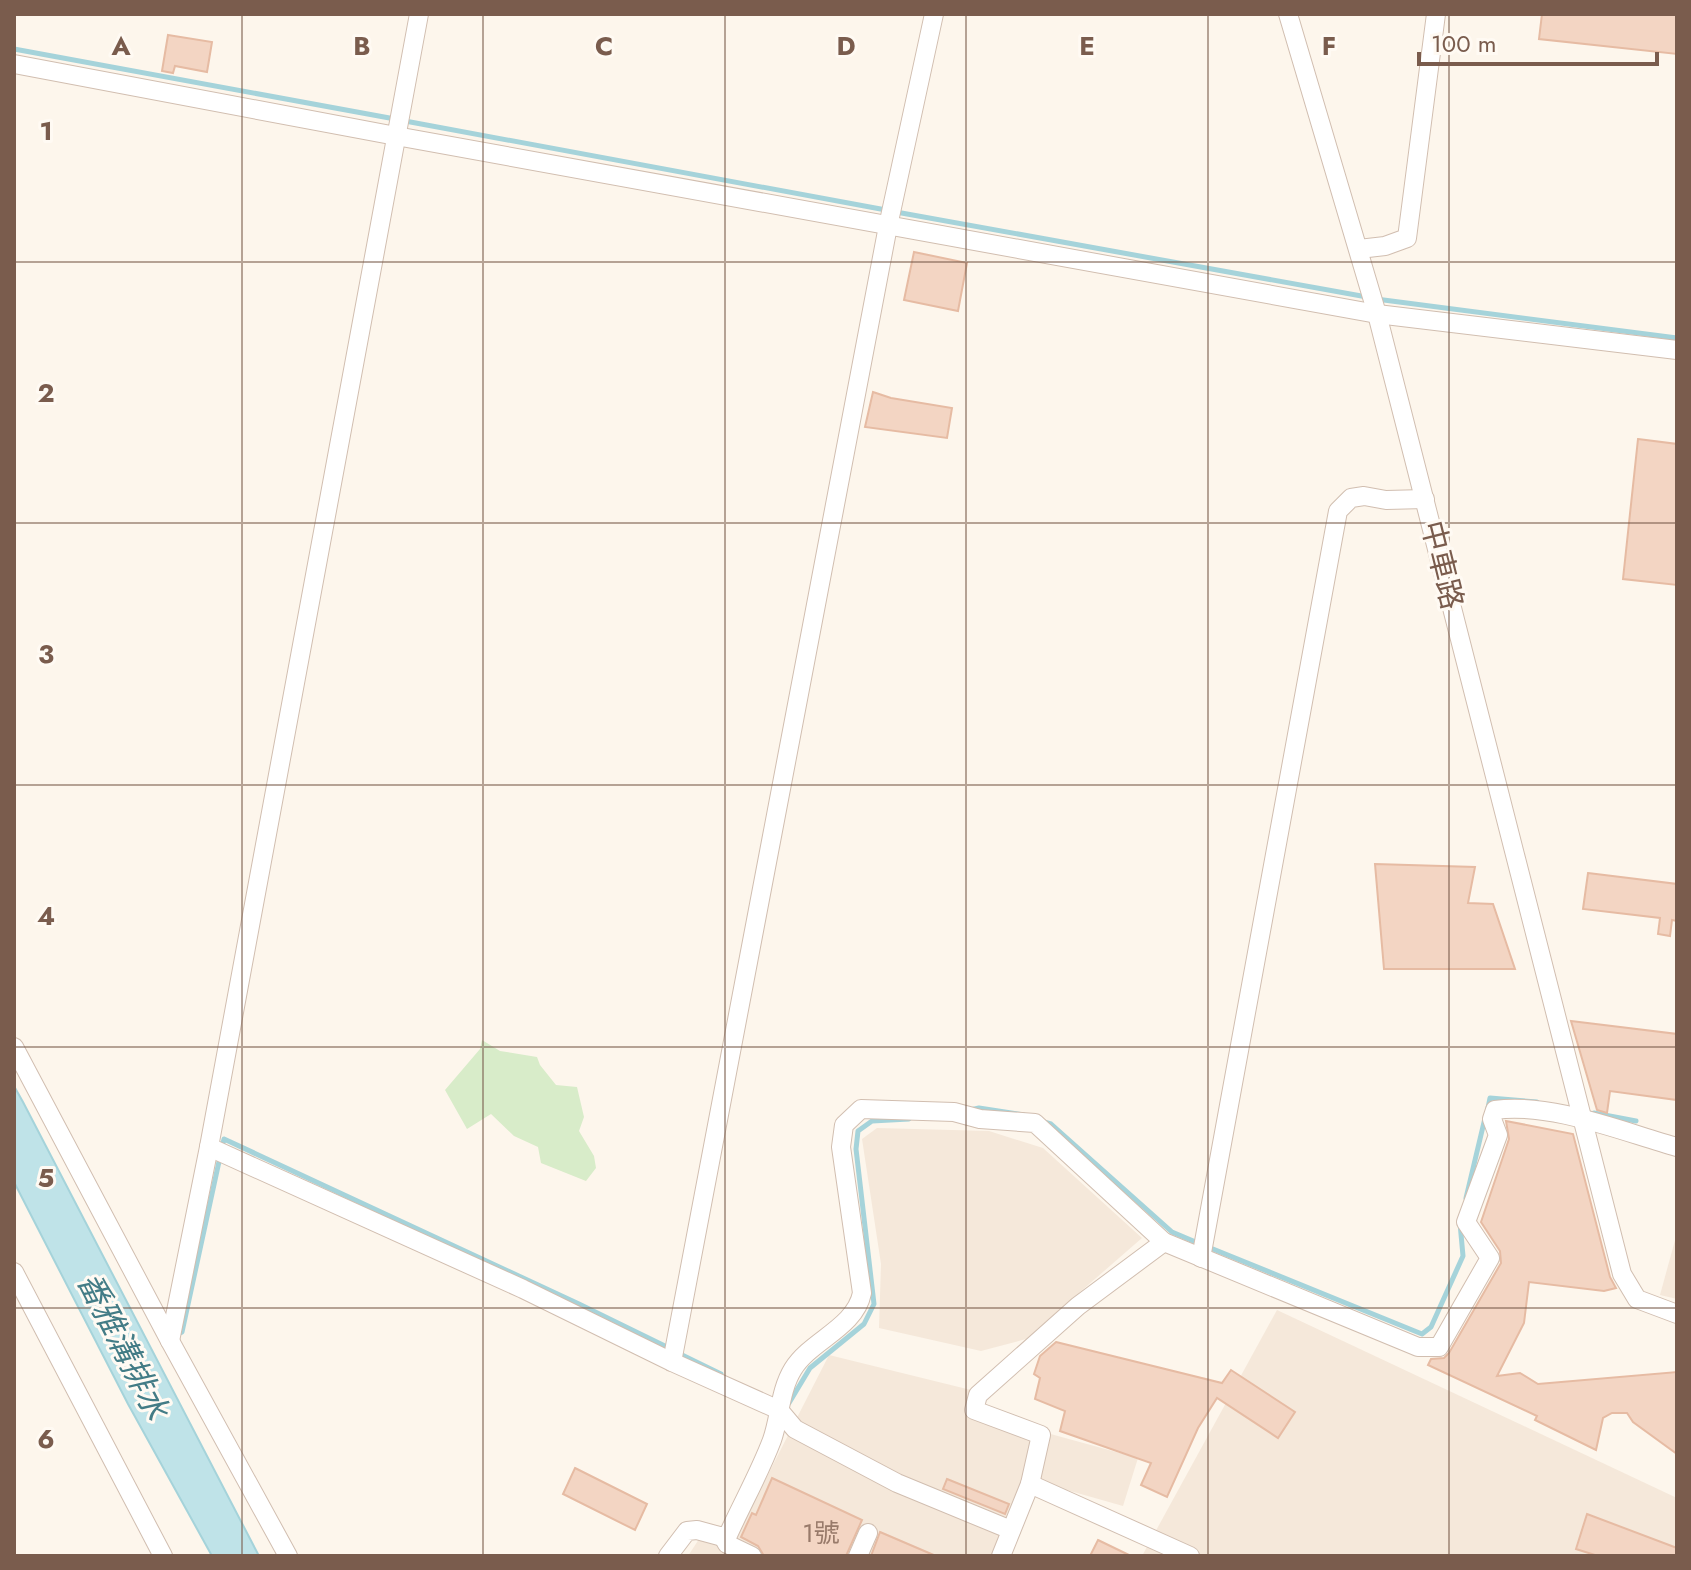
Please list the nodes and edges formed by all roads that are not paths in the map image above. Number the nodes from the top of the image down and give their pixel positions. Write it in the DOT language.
graph roads {
  1 [pos="419,14"];
  2 [pos="934,14"];
  3 [pos="1288,14"];
  4 [pos="1436,14"];
  5 [pos="14,64"];
  6 [pos="396,136"];
  7 [pos="888,226"];
  8 [pos="1359,249"];
  9 [pos="1377,314"];
  10 [pos="1677,350"];
  11 [pos="1425,499"];
  12 [pos="14,1047"];
  13 [pos="1581,1120"];
  14 [pos="209,1147"];
  15 [pos="1677,1147"];
  16 [pos="1164,1242"];
  17 [pos="1201,1258"];
  18 [pos="14,1272"];
  19 [pos="1677,1314"];
  20 [pos="170,1341"];
  21 [pos="672,1362"];
  22 [pos="779,1410"];
  23 [pos="1030,1484"];
  24 [pos="1011,1530"];
  25 [pos="868,1533"];
  26 [pos="723,1537"];
  27 [pos="163,1556"];
  28 [pos="288,1556"];
  29 [pos="668,1556"];
  30 [pos="752,1556"];
  31 [pos="858,1556"];
  32 [pos="1001,1556"];
  33 [pos="1190,1556"];
  1 -- 6 [label="street"];
  2 -- 7 [label="street"];
  3 -- 8 [label="street, 中車路"];
  4 -- 8 [label="street"];
  5 -- 6 [label="street"];
  6 -- 7 [label="street"];
  6 -- 14 [label="street"];
  7 -- 9 [label="street"];
  7 -- 21 [label="street"];
  8 -- 9 [label="street, 中車路"];
  9 -- 10 [label="street"];
  9 -- 11 [label="street, 中車路"];
  11 -- 13 [label="street, 中車路"];
  11 -- 17 [label="street"];
  12 -- 20 [label="street"];
  13 -- 15 [label="street"];
  13 -- 17 [label="street"];
  13 -- 19 [label="street, 中車路"];
  14 -- 20 [label="street"];
  14 -- 21 [label="street"];
  16 -- 17 [label="street"];
  16 -- 22 [label="street"];
  16 -- 23 [label="street"];
  18 -- 27 [label="street"];
  20 -- 28 [label="street"];
  21 -- 22 [label="street"];
  22 -- 24 [label="street"];
  22 -- 26 [label="street"];
  23 -- 24 [label="street"];
  23 -- 33 [label="street"];
  24 -- 32 [label="street"];
  25 -- 31 [label="street"];
  26 -- 29 [label="street"];
  26 -- 30 [label="street"];
}
